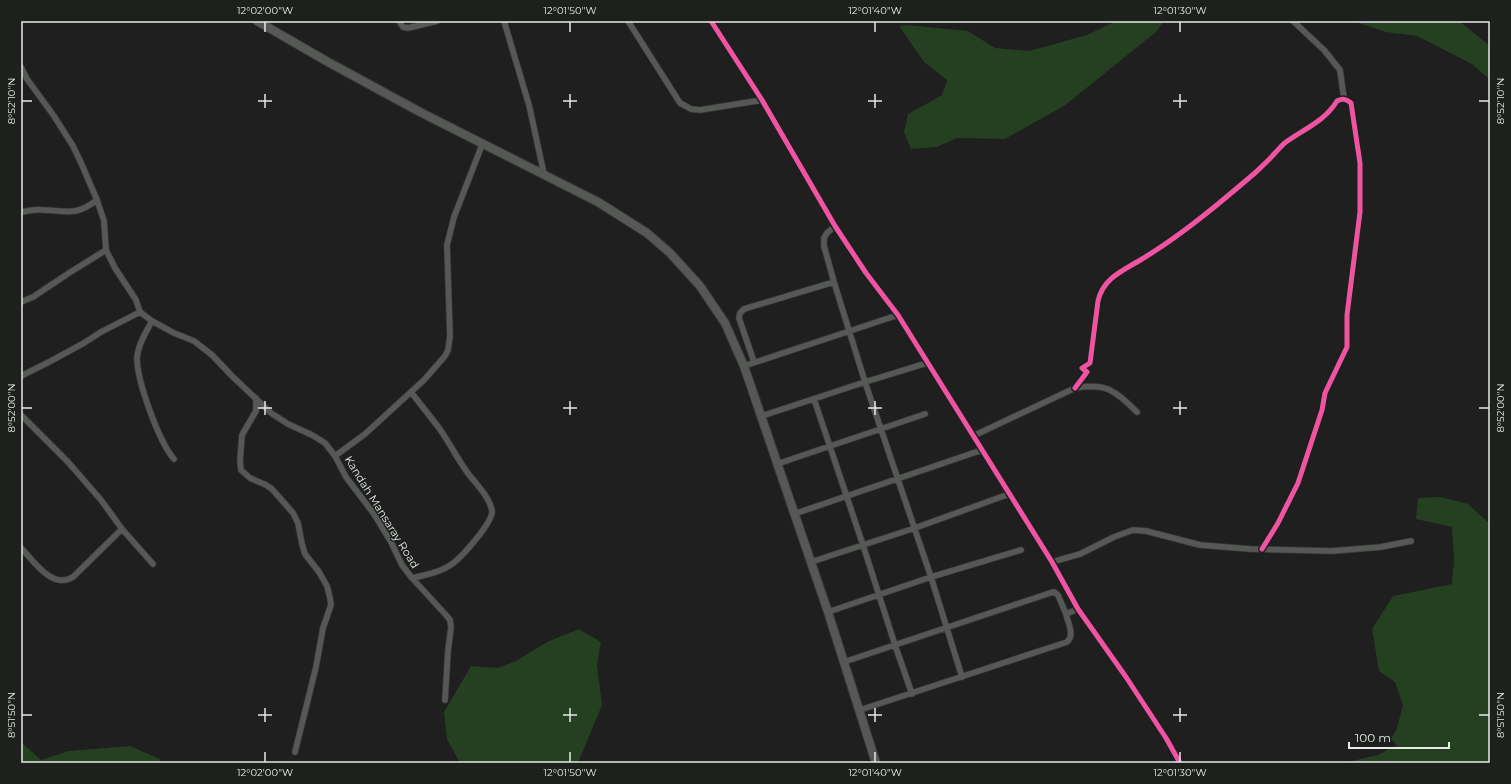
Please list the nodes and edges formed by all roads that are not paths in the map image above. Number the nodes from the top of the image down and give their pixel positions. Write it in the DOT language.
graph roads {
  1 [pos="257,21"];
  2 [pos="399,21"];
  3 [pos="437,21"];
  4 [pos="504,21"];
  5 [pos="628,21"];
  6 [pos="711,21"];
  7 [pos="1293,21"];
  8 [pos="21,68"];
  9 [pos="1344,99"];
  10 [pos="762,100"];
  11 [pos="482,145"];
  12 [pos="544,174"];
  13 [pos="98,200"];
  14 [pos="21,212"];
  15 [pos="835,226"];
  16 [pos="106,250"];
  17 [pos="834,282"];
  18 [pos="21,302"];
  19 [pos="140,312"];
  20 [pos="898,315"];
  21 [pos="152,321"];
  22 [pos="849,331"];
  23 [pos="754,362"];
  24 [pos="927,363"];
  25 [pos="744,366"];
  26 [pos="21,376"];
  27 [pos="865,382"];
  28 [pos="1075,388"];
  29 [pos="411,392"];
  30 [pos="256,398"];
  31 [pos="814,399"];
  32 [pos="1136,412"];
  33 [pos="925,414"];
  34 [pos="21,415"];
  35 [pos="762,416"];
  36 [pos="881,429"];
  37 [pos="973,436"];
  38 [pos="830,446"];
  39 [pos="982,450"];
  40 [pos="335,456"];
  41 [pos="174,459"];
  42 [pos="777,464"];
  43 [pos="898,479"];
  44 [pos="1009,494"];
  45 [pos="847,496"];
  46 [pos="794,514"];
  47 [pos="915,528"];
  48 [pos="122,529"];
  49 [pos="1411,541"];
  50 [pos="864,545"];
  51 [pos="21,548"];
  52 [pos="1262,549"];
  53 [pos="1021,550"];
  54 [pos="811,562"];
  55 [pos="1052,562"];
  56 [pos="153,564"];
  57 [pos="931,577"];
  58 [pos="412,578"];
  59 [pos="880,596"];
  60 [pos="1078,609"];
  61 [pos="828,612"];
  62 [pos="1066,614"];
  63 [pos="946,627"];
  64 [pos="895,645"];
  65 [pos="844,662"];
  66 [pos="962,677"];
  67 [pos="912,694"];
  68 [pos="445,700"];
  69 [pos="860,710"];
  70 [pos="295,752"];
  71 [pos="876,763"];
  72 [pos="1180,763"];
  1 -- 11 [label="main road"];
  2 -- 3 [label="street"];
  4 -- 12 [label="street"];
  5 -- 10 [label="street"];
  6 -- 10 [label="street"];
  7 -- 9 [label="street"];
  8 -- 13 [label="street, Kandah Mansaray Road"];
  9 -- 28 [label="street"];
  9 -- 52 [label="street"];
  10 -- 15 [label="street"];
  11 -- 12 [label="main road"];
  11 -- 29 [label="street"];
  12 -- 25 [label="main road"];
  13 -- 14 [label="street"];
  13 -- 16 [label="street, Kandah Mansaray Road"];
  15 -- 17 [label="street"];
  15 -- 20 [label="street"];
  16 -- 18 [label="street"];
  16 -- 19 [label="street, Kandah Mansaray Road"];
  17 -- 22 [label="street"];
  17 -- 23 [label="street"];
  19 -- 21 [label="street, Kandah Mansaray Road"];
  19 -- 26 [label="street"];
  20 -- 22 [label="street"];
  20 -- 24 [label="street"];
  21 -- 30 [label="street, Kandah Mansaray Road"];
  21 -- 41 [label="street"];
  22 -- 23 [label="street"];
  22 -- 27 [label="street"];
  23 -- 25 [label="street"];
  24 -- 27 [label="street"];
  24 -- 37 [label="street"];
  25 -- 35 [label="main road"];
  27 -- 31 [label="street"];
  27 -- 36 [label="street"];
  28 -- 32 [label="street"];
  28 -- 37 [label="street"];
  29 -- 40 [label="street"];
  29 -- 58 [label="street"];
  30 -- 40 [label="street, Kandah Mansaray Road"];
  30 -- 70 [label="street"];
  31 -- 35 [label="street"];
  31 -- 38 [label="street"];
  33 -- 36 [label="street"];
  34 -- 48 [label="street"];
  35 -- 42 [label="main road"];
  36 -- 38 [label="street"];
  36 -- 43 [label="street"];
  37 -- 39 [label="street"];
  38 -- 42 [label="street"];
  38 -- 45 [label="street"];
  39 -- 43 [label="street"];
  39 -- 44 [label="street"];
  40 -- 58 [label="street, Kandah Mansaray Road"];
  42 -- 46 [label="main road"];
  43 -- 45 [label="street"];
  43 -- 47 [label="street"];
  44 -- 47 [label="street"];
  44 -- 55 [label="street"];
  45 -- 46 [label="street"];
  45 -- 50 [label="street"];
  46 -- 54 [label="main road"];
  47 -- 50 [label="street"];
  47 -- 57 [label="street"];
  48 -- 51 [label="street"];
  48 -- 56 [label="street"];
  49 -- 52 [label="street"];
  50 -- 54 [label="street"];
  50 -- 59 [label="street"];
  52 -- 55 [label="street"];
  53 -- 57 [label="street"];
  54 -- 61 [label="main road"];
  55 -- 60 [label="street"];
  57 -- 59 [label="street"];
  57 -- 63 [label="street"];
  58 -- 68 [label="street, Kandah Mansaray Road"];
  59 -- 61 [label="street"];
  59 -- 64 [label="street"];
  60 -- 62 [label="street"];
  60 -- 72 [label="street"];
  61 -- 65 [label="main road"];
  62 -- 63 [label="street"];
  62 -- 66 [label="street"];
  63 -- 64 [label="street"];
  63 -- 66 [label="street"];
  64 -- 65 [label="street"];
  64 -- 67 [label="street"];
  65 -- 69 [label="main road"];
  66 -- 67 [label="street"];
  67 -- 69 [label="street"];
  69 -- 71 [label="main road"];
}
